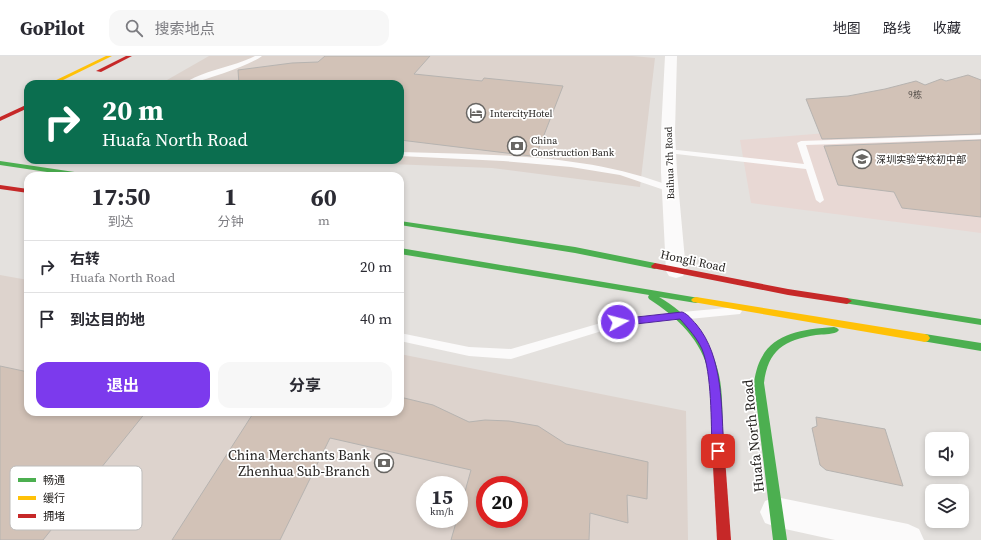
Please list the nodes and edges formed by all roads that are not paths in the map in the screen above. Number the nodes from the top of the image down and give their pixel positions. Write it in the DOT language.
graph roads {
  1 [pos="110,56"];
  2 [pos="130,56"];
  3 [pos="259,56"];
  4 [pos="668,56"];
  5 [pos="59,80"];
  6 [pos="80,80"];
  7 [pos="197,80"];
  8 [pos="24,108"];
  9 [pos="0,120"];
  10 [pos="981,137"];
  11 [pos="668,151"];
  12 [pos="404,154"];
  13 [pos="0,163"];
  14 [pos="809,167"];
  15 [pos="61,172"];
  16 [pos="0,187"];
  17 [pos="670,189"];
  18 [pos="24,191"];
  19 [pos="820,200"];
  20 [pos="404,224"];
  21 [pos="404,252"];
  22 [pos="676,271"];
  23 [pos="631,289"];
  24 [pos="763,311"];
  25 [pos="682,316"];
  26 [pos="981,322"];
  27 [pos="880,331"];
  28 [pos="404,338"];
  29 [pos="981,347"];
  30 [pos="778,526"];
  31 [pos="724,540"];
  32 [pos="908,540"];
  1 -- 5 [label="main road"];
  2 -- 6 [label="main road"];
  3 -- 7 [label="lane"];
  4 -- 11 [label="street, Baihua 7th Road"];
  8 -- 9 [label="main road"];
  10 -- 14 [label="lane"];
  11 -- 14 [label="lane"];
  11 -- 17 [label="street, Baihua 7th Road"];
  12 -- 17 [label="lane"];
  13 -- 15 [label="main road"];
  14 -- 19 [label="lane"];
  16 -- 18 [label="main road"];
  17 -- 22 [label="street, Baihua 7th Road"];
  20 -- 22 [label="main road, Hongli Road"];
  21 -- 23 [label="main road"];
  22 -- 26 [label="main road, Hongli Road"];
  23 -- 24 [label="main road"];
  23 -- 25 [label="main road"];
  24 -- 25 [label="lane"];
  24 -- 27 [label="main road"];
  25 -- 28 [label="lane"];
  25 -- 31 [label="main road"];
  27 -- 29 [label="main road"];
  27 -- 30 [label="main road, Huafa North Road"];
  30 -- 32 [label="street"];
}
